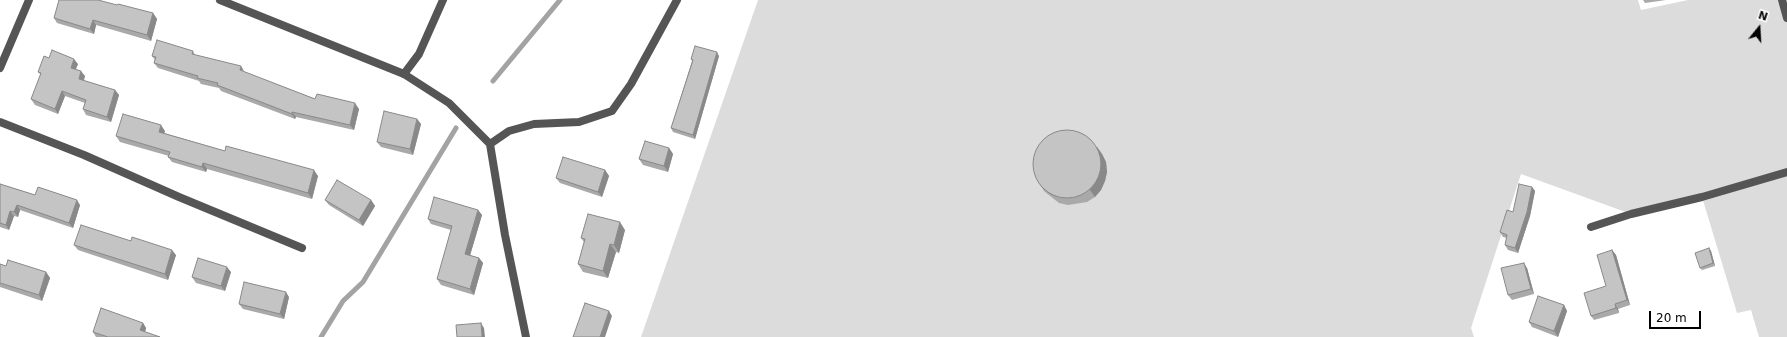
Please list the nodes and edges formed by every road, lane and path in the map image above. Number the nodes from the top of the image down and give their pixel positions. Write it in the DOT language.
graph roads {
  1 [pos="29,0"];
  2 [pos="220,0"];
  3 [pos="443,0"];
  4 [pos="677,0"];
  5 [pos="1782,0"];
  6 [pos="1787,18"];
  7 [pos="0,68"];
  8 [pos="404,74"];
  9 [pos="0,122"];
  10 [pos="490,144"];
  11 [pos="1787,172"];
  12 [pos="1590,227"];
  13 [pos="302,248"];
  14 [pos="526,337"];
  1 -- 7 [label="street"];
  2 -- 8 [label="street"];
  3 -- 8 [label="street"];
  4 -- 10 [label="street"];
  5 -- 6 [label="street"];
  8 -- 10 [label="street"];
  9 -- 13 [label="street"];
  10 -- 14 [label="street"];
  11 -- 12 [label="street"];
}
